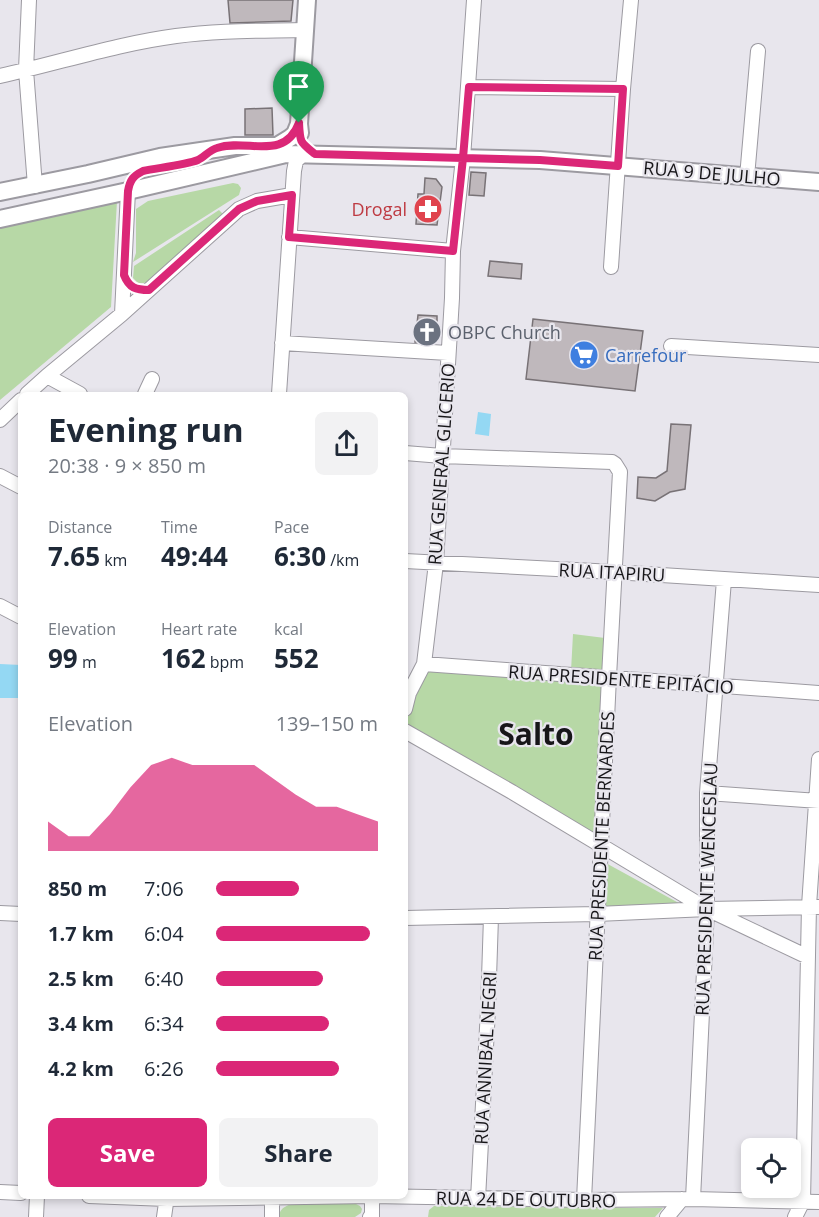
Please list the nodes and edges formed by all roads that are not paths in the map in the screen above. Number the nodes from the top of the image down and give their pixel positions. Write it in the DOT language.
graph roads {
  1 [pos="29,0"];
  2 [pos="307,0"];
  3 [pos="474,0"];
  4 [pos="631,0"];
  5 [pos="305,30"];
  6 [pos="758,51"];
  7 [pos="26,70"];
  8 [pos="0,76"];
  9 [pos="469,87"];
  10 [pos="623,89"];
  11 [pos="299,123"];
  12 [pos="217,148"];
  13 [pos="295,152"];
  14 [pos="463,158"];
  15 [pos="618,166"];
  16 [pos="294,171"];
  17 [pos="747,177"];
  18 [pos="819,182"];
  19 [pos="35,186"];
  20 [pos="128,191"];
  21 [pos="0,192"];
  22 [pos="292,195"];
  23 [pos="0,219"];
  24 [pos="289,237"];
  25 [pos="453,251"];
  26 [pos="611,267"];
  27 [pos="124,275"];
  28 [pos="149,290"];
  29 [pos="122,314"];
  30 [pos="282,343"];
  31 [pos="671,346"];
  32 [pos="448,353"];
  33 [pos="819,355"];
  34 [pos="47,376"];
  35 [pos="152,379"];
  36 [pos="29,392"];
  37 [pos="76,392"];
  38 [pos="146,392"];
  39 [pos="279,392"];
  40 [pos="18,403"];
  41 [pos="0,420"];
  42 [pos="408,453"];
  43 [pos="442,456"];
  44 [pos="0,476"];
  45 [pos="18,485"];
  46 [pos="408,561"];
  47 [pos="436,563"];
  48 [pos="614,572"];
  49 [pos="724,580"];
  50 [pos="819,585"];
  51 [pos="0,606"];
  52 [pos="18,616"];
  53 [pos="424,664"];
  54 [pos="609,677"];
  55 [pos="715,686"];
  56 [pos="819,693"];
  57 [pos="408,697"];
  58 [pos="408,733"];
  59 [pos="819,759"];
  60 [pos="707,793"];
  61 [pos="817,801"];
  62 [pos="601,845"];
  63 [pos="814,906"];
  64 [pos="707,909"];
  65 [pos="0,913"];
  66 [pos="18,914"];
  67 [pos="597,914"];
  68 [pos="491,916"];
  69 [pos="408,918"];
  70 [pos="808,957"];
  71 [pos="0,1192"];
  72 [pos="18,1192"];
  73 [pos="408,1197"];
  74 [pos="37,1199"];
  75 [pos="167,1199"];
  76 [pos="272,1199"];
  77 [pos="372,1199"];
  78 [pos="478,1199"];
  79 [pos="688,1199"];
  80 [pos="584,1200"];
  81 [pos="803,1201"];
  82 [pos="819,1202"];
  83 [pos="36,1217"];
  84 [pos="164,1217"];
  85 [pos="272,1217"];
  86 [pos="372,1217"];
  87 [pos="667,1217"];
  88 [pos="795,1217"];
  1 -- 7 [label="street"];
  2 -- 5 [label="main road"];
  3 -- 9 [label="street, RUA GENERAL GLICERIO"];
  4 -- 10 [label="street"];
  5 -- 7 [label="street"];
  5 -- 11 [label="main road"];
  6 -- 17 [label="street"];
  7 -- 8 [label="street"];
  7 -- 19 [label="street"];
  9 -- 10 [label="street"];
  9 -- 14 [label="street, RUA GENERAL GLICERIO"];
  10 -- 15 [label="street"];
  11 -- 13 [label="main road"];
  11 -- 13 [label="main road"];
  12 -- 13 [label="main road, RUA 9 DE JULHO"];
  12 -- 19 [label="main road, RUA 9 DE JULHO"];
  12 -- 20 [label="main road"];
  13 -- 14 [label="main road, RUA 9 DE JULHO"];
  13 -- 16 [label="main road"];
  13 -- 20 [label="main road, RUA 9 DE JULHO"];
  14 -- 15 [label="main road, RUA 9 DE JULHO"];
  14 -- 25 [label="street, RUA GENERAL GLICERIO"];
  15 -- 17 [label="main road, RUA 9 DE JULHO"];
  15 -- 26 [label="street"];
  16 -- 22 [label="street"];
  17 -- 18 [label="main road, RUA 9 DE JULHO"];
  19 -- 21 [label="main road, RUA 9 DE JULHO"];
  20 -- 23 [label="main road, RUA 9 DE JULHO"];
  20 -- 27 [label="street"];
  22 -- 24 [label="street"];
  22 -- 28 [label="street"];
  24 -- 25 [label="street"];
  24 -- 30 [label="street"];
  25 -- 32 [label="street, RUA GENERAL GLICERIO"];
  27 -- 28 [label="street"];
  27 -- 29 [label="street"];
  28 -- 29 [label="street"];
  29 -- 34 [label="street"];
  30 -- 32 [label="street"];
  30 -- 39 [label="street"];
  31 -- 33 [label="street"];
  32 -- 43 [label="street, RUA GENERAL GLICERIO"];
  34 -- 36 [label="street"];
  34 -- 37 [label="street"];
  35 -- 38 [label="street"];
  40 -- 41 [label="street"];
  42 -- 43 [label="street"];
  43 -- 47 [label="street, RUA GENERAL GLICERIO"];
  43 -- 48 [label="street, RUA PRESIDENTE BERNARDES"];
  44 -- 45 [label="street"];
  46 -- 47 [label="street, RUA ITAPIRU"];
  47 -- 48 [label="street, RUA ITAPIRU"];
  47 -- 53 [label="street, RUA GENERAL GLICERIO"];
  48 -- 49 [label="street, RUA ITAPIRU"];
  48 -- 54 [label="street, RUA PRESIDENTE BERNARDES"];
  49 -- 50 [label="street, RUA ITAPIRU"];
  49 -- 55 [label="street, RUA PRESIDENTE WENCESLAU"];
  51 -- 52 [label="street"];
  53 -- 54 [label="street, RUA PRESIDENTE EPITÁCIO"];
  53 -- 57 [label="street, RUA GENERAL GLICERIO"];
  54 -- 55 [label="street, RUA PRESIDENTE EPITÁCIO"];
  54 -- 62 [label="street, RUA PRESIDENTE BERNARDES"];
  55 -- 56 [label="street, RUA PRESIDENTE EPITÁCIO"];
  55 -- 60 [label="street, RUA PRESIDENTE WENCESLAU"];
  58 -- 62 [label="street"];
  59 -- 61 [label="street"];
  60 -- 61 [label="street"];
  60 -- 64 [label="street, RUA PRESIDENTE WENCESLAU"];
  61 -- 63 [label="street"];
  62 -- 64 [label="street"];
  62 -- 67 [label="street, RUA PRESIDENTE BERNARDES"];
  63 -- 64 [label="street"];
  63 -- 70 [label="street"];
  64 -- 67 [label="street"];
  64 -- 70 [label="street"];
  64 -- 79 [label="street, RUA PRESIDENTE WENCESLAU"];
  65 -- 66 [label="street"];
  67 -- 68 [label="street"];
  67 -- 80 [label="street, RUA PRESIDENTE BERNARDES"];
  68 -- 69 [label="street"];
  68 -- 78 [label="street, RUA ANNIBAL NEGRI"];
  70 -- 81 [label="street"];
  71 -- 72 [label="street"];
  73 -- 78 [label="street, RUA 24 DE OUTUBRO"];
  74 -- 83 [label="street"];
  75 -- 84 [label="street"];
  76 -- 85 [label="street"];
  77 -- 86 [label="street"];
  78 -- 80 [label="street, RUA 24 DE OUTUBRO"];
  79 -- 80 [label="street, RUA 24 DE OUTUBRO"];
  79 -- 81 [label="street, RUA 24 DE OUTUBRO"];
  79 -- 87 [label="street"];
  81 -- 82 [label="street, RUA 24 DE OUTUBRO"];
  81 -- 88 [label="street"];
}
